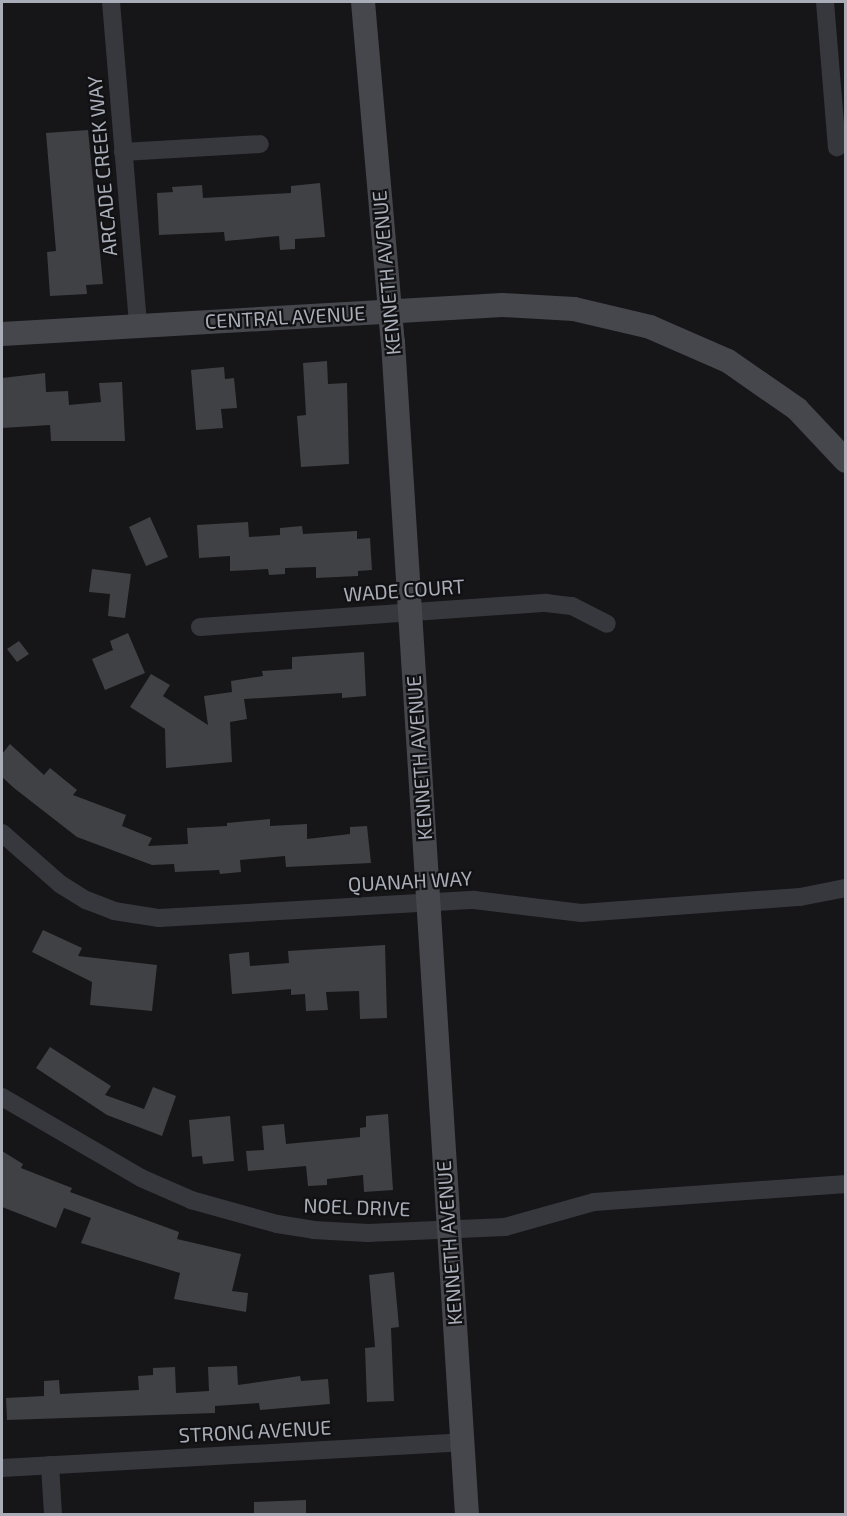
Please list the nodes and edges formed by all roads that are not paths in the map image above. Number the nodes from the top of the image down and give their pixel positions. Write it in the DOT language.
graph roads {
  1 [pos="111,2"];
  2 [pos="363,2"];
  3 [pos="825,2"];
  4 [pos="260,144"];
  5 [pos="837,148"];
  6 [pos="123,153"];
  7 [pos="390,311"];
  8 [pos="138,326"];
  9 [pos="2,334"];
  10 [pos="846,462"];
  11 [pos="410,612"];
  12 [pos="606,624"];
  13 [pos="200,627"];
  14 [pos="2,833"];
  15 [pos="846,888"];
  16 [pos="429,902"];
  17 [pos="2,1097"];
  18 [pos="846,1184"];
  19 [pos="448,1230"];
  20 [pos="462,1442"];
  21 [pos="50,1466"];
  22 [pos="2,1468"];
  23 [pos="53,1515"];
  24 [pos="467,1515"];
  1 -- 6 [label="street, ARCADE CREEK WAY"];
  2 -- 7 [label="main road, KENNETH AVENUE"];
  3 -- 5 [label="street"];
  4 -- 6 [label="street"];
  6 -- 8 [label="street, ARCADE CREEK WAY"];
  7 -- 8 [label="main road, CENTRAL AVENUE"];
  7 -- 10 [label="main road, CENTRAL AVENUE"];
  7 -- 11 [label="main road, KENNETH AVENUE"];
  8 -- 9 [label="main road, CENTRAL AVENUE"];
  11 -- 12 [label="street, WADE COURT"];
  11 -- 13 [label="street, WADE COURT"];
  11 -- 16 [label="main road, KENNETH AVENUE"];
  14 -- 16 [label="street, QUANAH WAY"];
  15 -- 16 [label="street, QUANAH WAY"];
  16 -- 19 [label="main road, KENNETH AVENUE"];
  17 -- 19 [label="street, NOEL DRIVE"];
  18 -- 19 [label="street, NOEL DRIVE"];
  19 -- 20 [label="main road, KENNETH AVENUE"];
  20 -- 21 [label="street, STRONG AVENUE"];
  20 -- 24 [label="main road, KENNETH AVENUE"];
  21 -- 22 [label="street, STRONG AVENUE"];
  21 -- 23 [label="street"];
}
